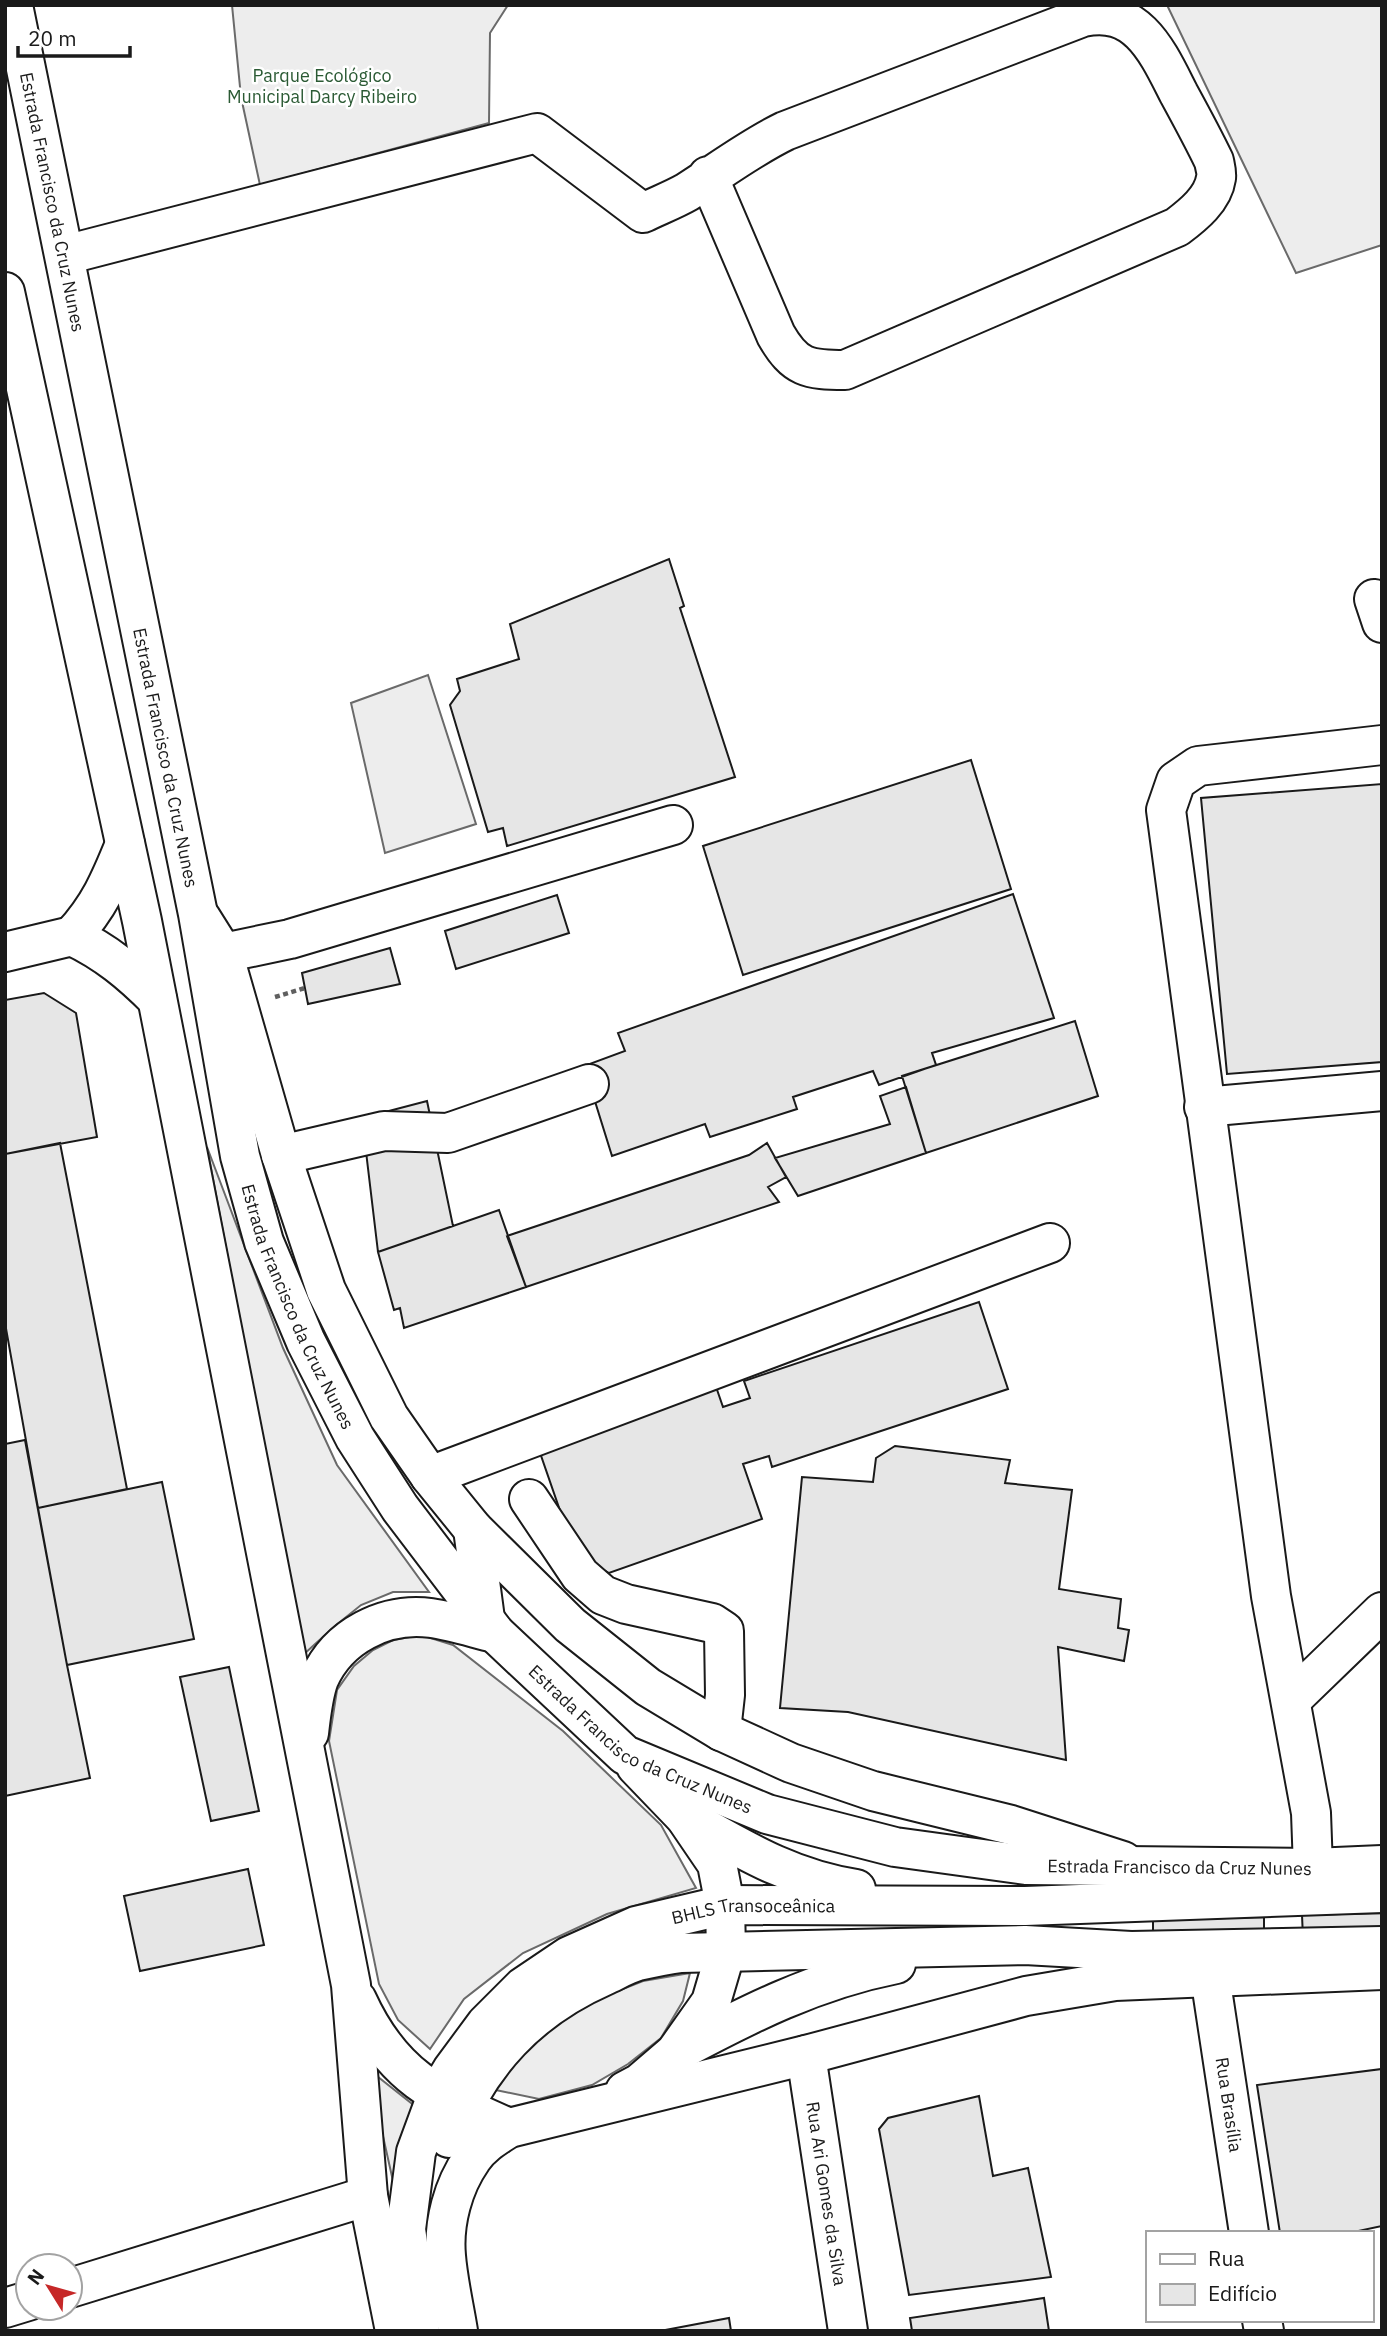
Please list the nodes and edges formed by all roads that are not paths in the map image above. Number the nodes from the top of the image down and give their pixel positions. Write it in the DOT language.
graph roads {
  1 [pos="13,5"];
  2 [pos="708,176"];
  3 [pos="65,255"];
  4 [pos="5,292"];
  5 [pos="1382,745"];
  6 [pos="673,825"];
  7 [pos="125,844"];
  8 [pos="198,914"];
  9 [pos="72,936"];
  10 [pos="5,952"];
  11 [pos="223,953"];
  12 [pos="157,999"];
  13 [pos="589,1084"];
  14 [pos="1382,1091"];
  15 [pos="1204,1107"];
  16 [pos="281,1154"];
  17 [pos="1050,1242"];
  18 [pos="430,1476"];
  19 [pos="529,1499"];
  20 [pos="473,1529"];
  21 [pos="1382,1612"];
  22 [pos="490,1627"];
  23 [pos="1291,1700"];
  24 [pos="721,1731"];
  25 [pos="625,1755"];
  26 [pos="306,1756"];
  27 [pos="684,1817"];
  28 [pos="1136,1865"];
  29 [pos="1382,1865"];
  30 [pos="1313,1868"];
  31 [pos="1382,1893"];
  32 [pos="725,1905"];
  33 [pos="973,1906"];
  34 [pos="1382,1946"];
  35 [pos="980,1947"];
  36 [pos="726,1951"];
  37 [pos="1382,1970"];
  38 [pos="1210,1976"];
  39 [pos="351,1985"];
  40 [pos="675,2053"];
  41 [pos="806,2055"];
  42 [pos="449,2101"];
  43 [pos="598,2105"];
  44 [pos="509,2128"];
  45 [pos="368,2196"];
  46 [pos="1249,2231"];
  47 [pos="84,2284"];
  48 [pos="395,2331"];
  49 [pos="420,2331"];
  50 [pos="437,2331"];
  51 [pos="458,2331"];
  52 [pos="848,2331"];
  1 -- 3 [label="main road, Estrada Francisco da Cruz Nunes"];
  2 -- 2 [label="main road"];
  2 -- 3 [label="main road"];
  3 -- 8 [label="main road, Estrada Francisco da Cruz Nunes"];
  4 -- 7 [label="main road"];
  5 -- 15 [label="main road"];
  6 -- 11 [label="main road"];
  7 -- 9 [label="main road"];
  7 -- 12 [label="main road"];
  8 -- 11 [label="main road"];
  8 -- 22 [label="main road, Estrada Francisco da Cruz Nunes"];
  9 -- 10 [label="main road"];
  9 -- 12 [label="main road"];
  11 -- 16 [label="main road"];
  12 -- 26 [label="main road"];
  13 -- 16 [label="main road"];
  14 -- 15 [label="main road"];
  15 -- 23 [label="main road"];
  16 -- 18 [label="main road"];
  17 -- 18 [label="main road"];
  18 -- 20 [label="main road"];
  19 -- 24 [label="main road"];
  20 -- 22 [label="main road"];
  20 -- 24 [label="main road"];
  21 -- 23 [label="main road"];
  22 -- 25 [label="main road, Estrada Francisco da Cruz Nunes"];
  22 -- 26 [label="main road"];
  23 -- 30 [label="main road"];
  24 -- 28 [label="main road"];
  25 -- 27 [label="main road"];
  25 -- 28 [label="main road, Estrada Francisco da Cruz Nunes"];
  26 -- 39 [label="main road"];
  27 -- 32 [label="main road"];
  27 -- 33 [label="main road"];
  28 -- 30 [label="main road, Estrada Francisco da Cruz Nunes"];
  29 -- 30 [label="main road, Estrada Francisco da Cruz Nunes"];
  31 -- 33 [label="main road, BHLS Transoceânica"];
  32 -- 33 [label="main road, BHLS Transoceânica"];
  32 -- 36 [label="main road"];
  32 -- 42 [label="main road, BHLS Transoceânica"];
  34 -- 35 [label="main road, BHLS Transoceânica"];
  35 -- 36 [label="main road, BHLS Transoceânica"];
  35 -- 40 [label="main road"];
  36 -- 40 [label="main road"];
  36 -- 42 [label="main road, BHLS Transoceânica"];
  37 -- 38 [label="main road"];
  38 -- 41 [label="main road"];
  38 -- 46 [label="main road, Rua Brasília"];
  39 -- 42 [label="main road"];
  39 -- 45 [label="main road"];
  40 -- 43 [label="main road"];
  41 -- 43 [label="main road"];
  41 -- 52 [label="main road, Rua Ari Gomes da Silva"];
  42 -- 44 [label="main road"];
  42 -- 49 [label="main road, BHLS Transoceânica"];
  42 -- 50 [label="main road, BHLS Transoceânica"];
  43 -- 44 [label="main road"];
  44 -- 51 [label="main road"];
  45 -- 47 [label="main road"];
  45 -- 48 [label="main road"];
}
